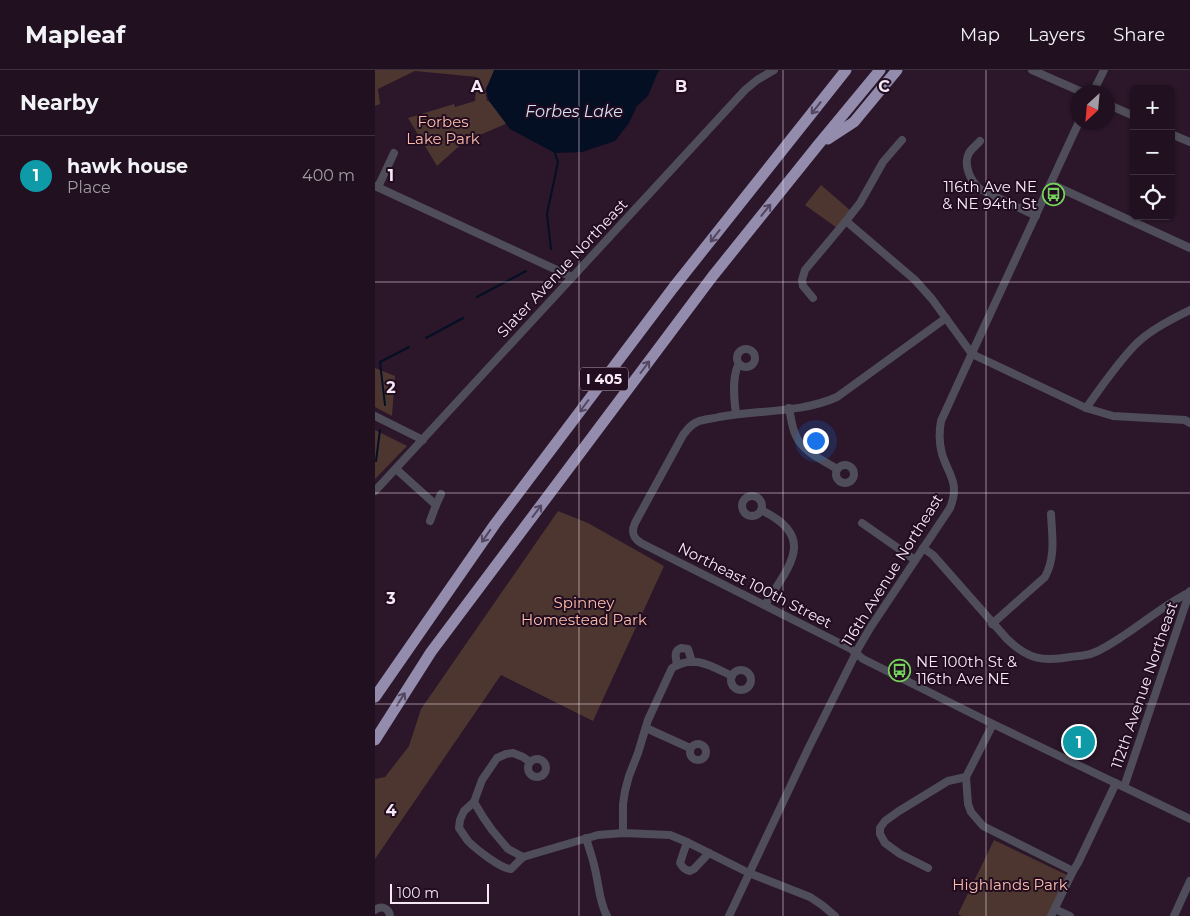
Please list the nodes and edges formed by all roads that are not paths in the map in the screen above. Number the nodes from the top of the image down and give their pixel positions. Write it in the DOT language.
graph roads {
  1 [pos="774,70"];
  2 [pos="846,70"];
  3 [pos="880,70"];
  4 [pos="897,70"];
  5 [pos="1032,70"];
  6 [pos="1104,70"];
  7 [pos="1096,85"];
  8 [pos="1070,87"];
  9 [pos="1115,108"];
  10 [pos="1130,114"];
  11 [pos="1075,130"];
  12 [pos="1175,136"];
  13 [pos="903,140"];
  14 [pos="981,141"];
  15 [pos="1190,142"];
  16 [pos="818,145"];
  17 [pos="394,153"];
  18 [pos="1051,184"];
  19 [pos="376,186"];
  20 [pos="1036,216"];
  21 [pos="846,221"];
  22 [pos="1190,248"];
  23 [pos="572,277"];
  24 [pos="813,298"];
  25 [pos="1190,310"];
  26 [pos="946,318"];
  27 [pos="971,354"];
  28 [pos="739,364"];
  29 [pos="789,408"];
  30 [pos="1086,408"];
  31 [pos="736,414"];
  32 [pos="375,416"];
  33 [pos="1190,423"];
  34 [pos="423,440"];
  35 [pos="396,469"];
  36 [pos="837,469"];
  37 [pos="375,491"];
  38 [pos="441,494"];
  39 [pos="436,505"];
  40 [pos="761,510"];
  41 [pos="1051,514"];
  42 [pos="429,521"];
  43 [pos="862,523"];
  44 [pos="923,548"];
  45 [pos="915,560"];
  46 [pos="1190,592"];
  47 [pos="765,605"];
  48 [pos="992,624"];
  49 [pos="856,653"];
  50 [pos="685,663"];
  51 [pos="732,676"];
  52 [pos="375,697"];
  53 [pos="993,724"];
  54 [pos="646,728"];
  55 [pos="375,740"];
  56 [pos="690,748"];
  57 [pos="530,762"];
  58 [pos="966,777"];
  59 [pos="1116,783"];
  60 [pos="1124,787"];
  61 [pos="475,802"];
  62 [pos="1190,819"];
  63 [pos="623,833"];
  64 [pos="586,838"];
  65 [pos="687,842"];
  66 [pos="709,852"];
  67 [pos="523,857"];
  68 [pos="928,868"];
  69 [pos="1073,871"];
  70 [pos="749,873"];
  71 [pos="1190,881"];
  72 [pos="375,910"];
  73 [pos="1053,912"];
  74 [pos="390,916"];
  75 [pos="607,916"];
  76 [pos="729,916"];
  77 [pos="835,916"];
  78 [pos="1070,916"];
  79 [pos="1174,916"];
  1 -- 23 [label="street, Slater Avenue Northeast"];
  2 -- 52 [label="highway, I 405, one-way"];
  3 -- 16 [label="highway, I 405"];
  4 -- 16 [label="highway"];
  5 -- 8 [label="street"];
  6 -- 7 [label="street"];
  9 -- 10 [label="street"];
  11 -- 18 [label="street, 116th Avenue Northeast"];
  12 -- 15 [label="street"];
  13 -- 21 [label="street"];
  14 -- 20 [label="street"];
  55 -- 16 [label="highway, I 405, one-way"];
  17 -- 19 [label="street"];
  18 -- 20 [label="street, 116th Avenue Northeast"];
  18 -- 22 [label="street"];
  19 -- 23 [label="street"];
  20 -- 27 [label="street, 116th Avenue Northeast"];
  21 -- 24 [label="street"];
  21 -- 26 [label="street"];
  23 -- 34 [label="street, Slater Avenue Northeast"];
  25 -- 30 [label="street"];
  26 -- 27 [label="street"];
  26 -- 29 [label="street"];
  27 -- 30 [label="street"];
  27 -- 44 [label="street, 116th Avenue Northeast"];
  28 -- 31 [label="street"];
  29 -- 31 [label="street"];
  29 -- 36 [label="street"];
  30 -- 33 [label="street"];
  31 -- 47 [label="street, Northeast 100th Street"];
  32 -- 34 [label="street"];
  34 -- 35 [label="street, Slater Avenue Northeast"];
  35 -- 37 [label="street, Slater Avenue Northeast"];
  35 -- 39 [label="street"];
  38 -- 39 [label="street"];
  39 -- 42 [label="street"];
  40 -- 47 [label="street"];
  41 -- 48 [label="street"];
  43 -- 45 [label="street"];
  44 -- 45 [label="street, 116th Avenue Northeast"];
  44 -- 48 [label="street"];
  45 -- 49 [label="street, 116th Avenue Northeast"];
  46 -- 48 [label="street"];
  46 -- 60 [label="street, 112th Avenue Northeast"];
  47 -- 49 [label="street, Northeast 100th Street"];
  49 -- 53 [label="street, Northeast 100th Street"];
  49 -- 70 [label="street, 116th Avenue Northeast"];
  50 -- 50 [label="street"];
  50 -- 51 [label="street"];
  50 -- 54 [label="street"];
  53 -- 58 [label="street"];
  53 -- 59 [label="street, Northeast 100th Street"];
  54 -- 56 [label="street"];
  54 -- 63 [label="street"];
  57 -- 61 [label="street"];
  58 -- 68 [label="street"];
  58 -- 69 [label="street"];
  59 -- 60 [label="street, Northeast 100th Street"];
  59 -- 69 [label="street, 112th Avenue Northeast"];
  60 -- 62 [label="street, Northeast 100th Street"];
  61 -- 67 [label="street"];
  61 -- 67 [label="street"];
  63 -- 64 [label="street"];
  63 -- 65 [label="street"];
  64 -- 67 [label="street"];
  64 -- 75 [label="street"];
  65 -- 66 [label="street"];
  65 -- 66 [label="street"];
  66 -- 70 [label="street"];
  69 -- 73 [label="street, 112th Avenue Northeast"];
  70 -- 76 [label="street, 116th Avenue Northeast"];
  70 -- 77 [label="street"];
  71 -- 79 [label="street"];
  72 -- 74 [label="street"];
  73 -- 78 [label="street"];
}
